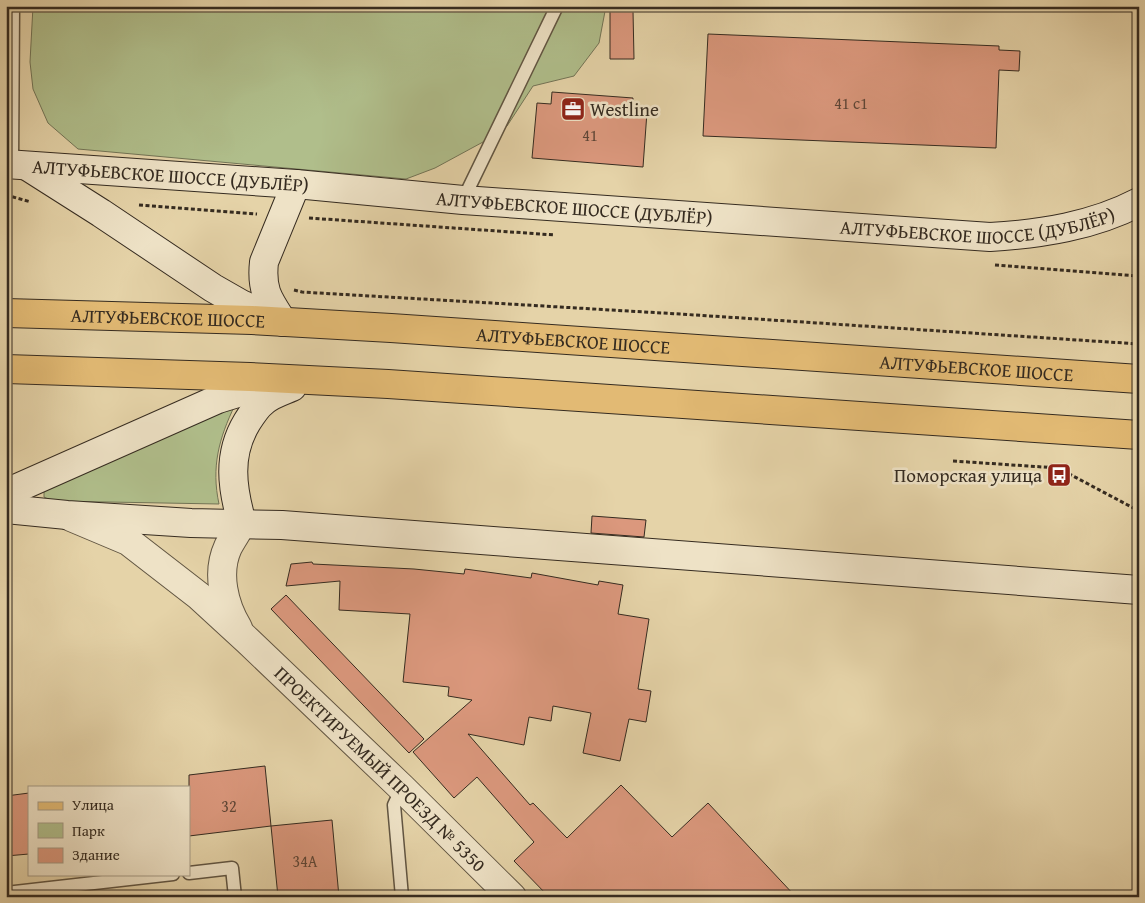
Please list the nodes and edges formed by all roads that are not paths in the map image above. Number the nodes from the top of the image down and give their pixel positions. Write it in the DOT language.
graph roads {
  1 [pos="13,6"];
  2 [pos="557,6"];
  3 [pos="9,102"];
  4 [pos="14,164"];
  5 [pos="296,184"];
  6 [pos="463,200"];
  7 [pos="1139,202"];
  8 [pos="6,313"];
  9 [pos="283,322"];
  10 [pos="6,369"];
  11 [pos="290,379"];
  12 [pos="1139,379"];
  13 [pos="320,380"];
  14 [pos="1139,435"];
  15 [pos="6,495"];
  16 [pos="6,509"];
  17 [pos="67,515"];
  18 [pos="242,523"];
  19 [pos="1139,590"];
  20 [pos="248,641"];
  21 [pos="402,788"];
  22 [pos="190,872"];
  23 [pos="155,876"];
  24 [pos="6,893"];
  25 [pos="235,897"];
  26 [pos="402,897"];
  27 [pos="512,897"];
  1 -- 3 [label="lane"];
  2 -- 6 [label="lane"];
  3 -- 4 [label="lane"];
  4 -- 5 [label="main road, АЛТУФЬЕВСКОЕ ШОССЕ (ДУБЛЁР)"];
  4 -- 9 [label="main road"];
  5 -- 6 [label="main road, АЛТУФЬЕВСКОЕ ШОССЕ (ДУБЛЁР)"];
  5 -- 9 [label="main road"];
  6 -- 7 [label="main road, АЛТУФЬЕВСКОЕ ШОССЕ (ДУБЛЁР)"];
  8 -- 9 [label="main road, АЛТУФЬЕВСКОЕ ШОССЕ"];
  9 -- 12 [label="main road, АЛТУФЬЕВСКОЕ ШОССЕ"];
  10 -- 11 [label="main road"];
  11 -- 13 [label="main road"];
  11 -- 15 [label="main road"];
  13 -- 14 [label="main road"];
  13 -- 18 [label="main road"];
  15 -- 17 [label="main road"];
  16 -- 17 [label="main road"];
  17 -- 18 [label="main road"];
  17 -- 20 [label="main road, ПРОЕКТИРУЕМЫЙ ПРОЕЗД № 5350"];
  18 -- 19 [label="main road"];
  18 -- 20 [label="main road, ПРОЕКТИРУЕМЫЙ ПРОЕЗД № 5350"];
  20 -- 21 [label="main road, ПРОЕКТИРУЕМЫЙ ПРОЕЗД № 5350"];
  21 -- 26 [label="lane"];
  21 -- 27 [label="main road, ПРОЕКТИРУЕМЫЙ ПРОЕЗД № 5350"];
  22 -- 25 [label="lane"];
  23 -- 24 [label="lane"];
}
